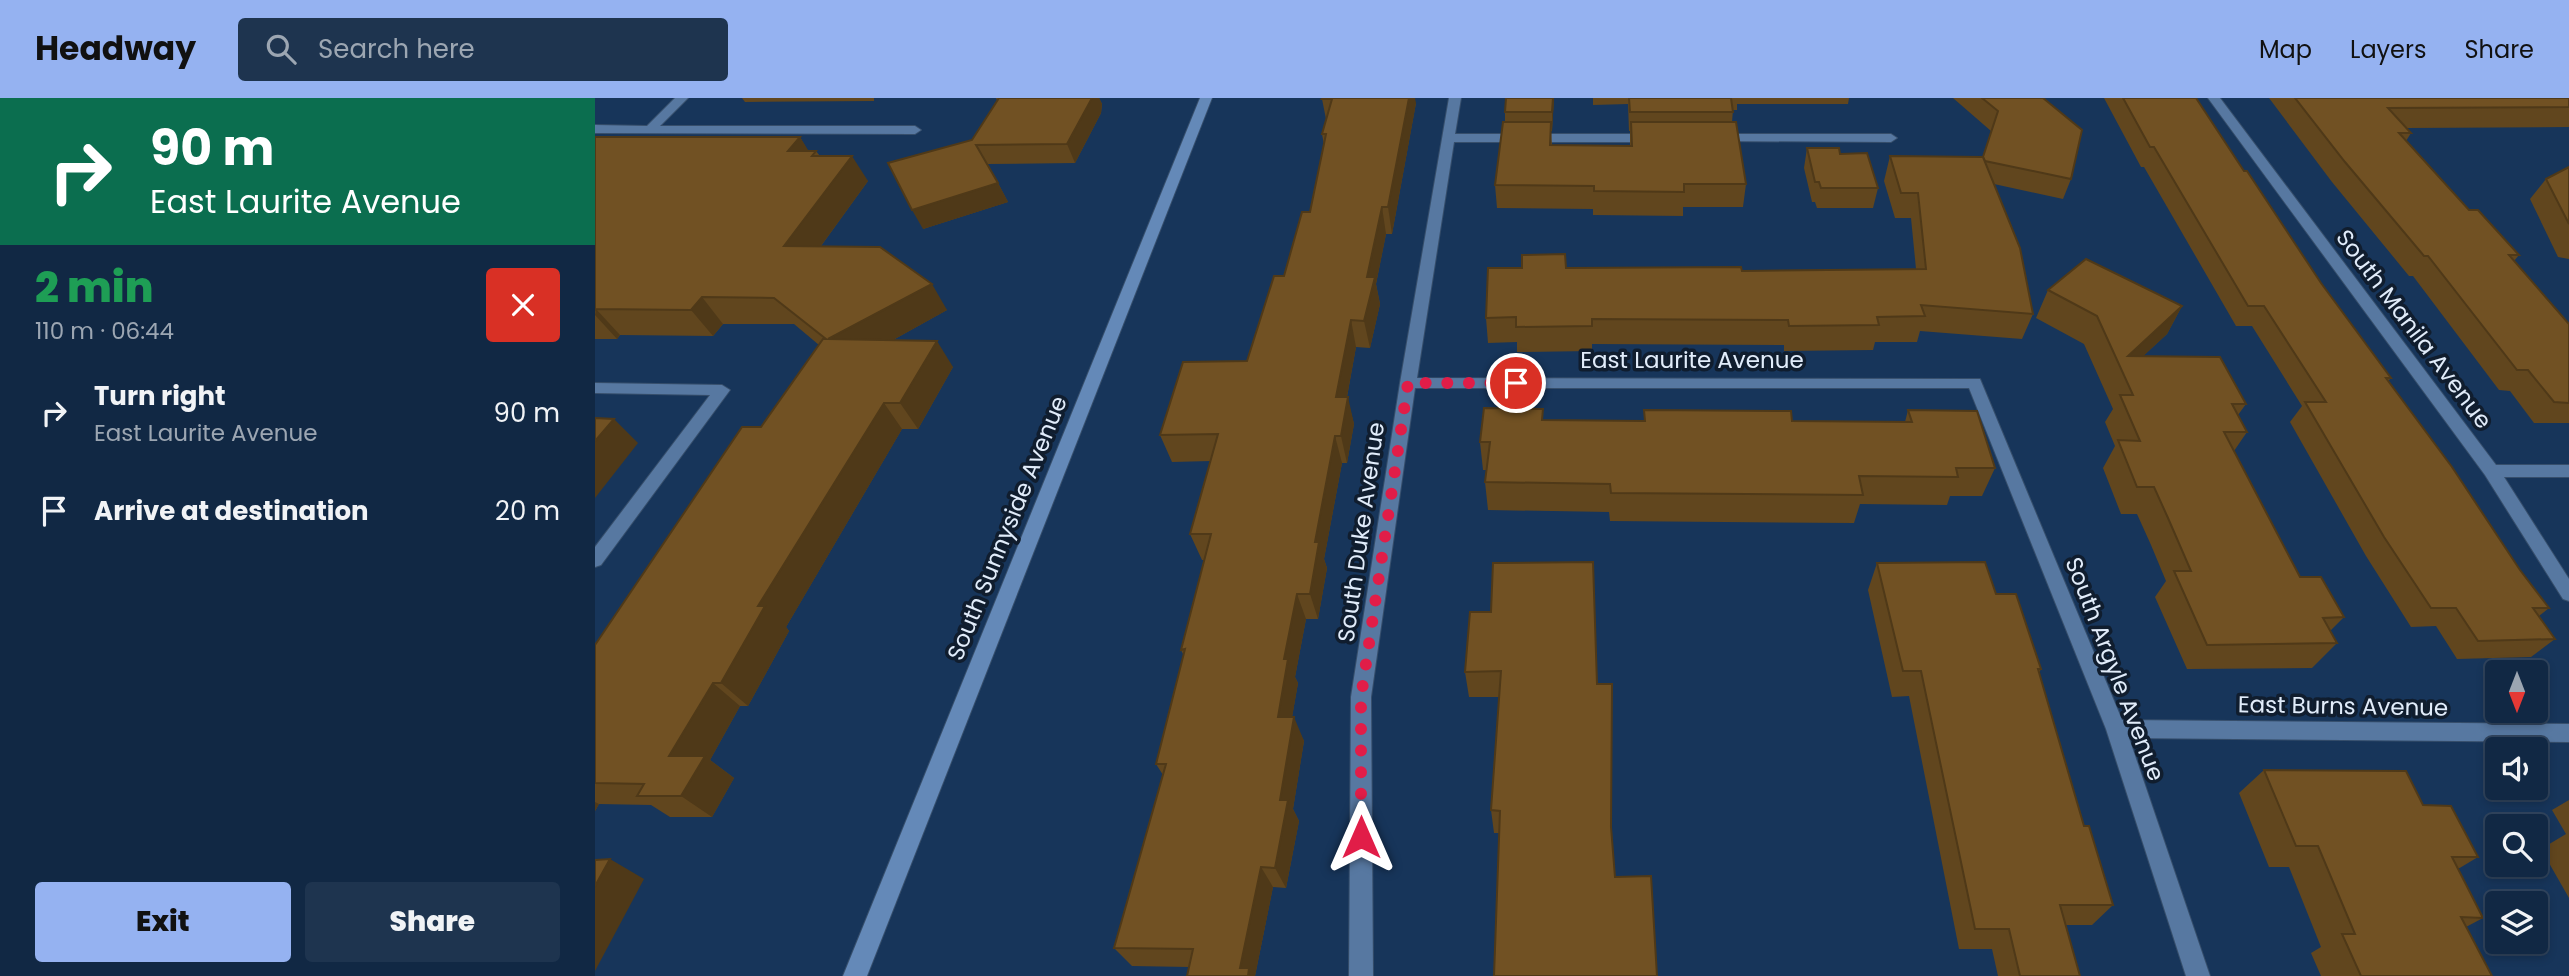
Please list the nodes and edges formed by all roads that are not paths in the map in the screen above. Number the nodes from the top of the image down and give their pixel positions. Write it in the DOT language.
graph roads {
  1 [pos="682,98"];
  2 [pos="1206,98"];
  3 [pos="1455,98"];
  4 [pos="2214,98"];
  5 [pos="595,129"];
  6 [pos="650,129"];
  7 [pos="915,130"];
  8 [pos="1448,138"];
  9 [pos="1670,138"];
  10 [pos="1698,138"];
  11 [pos="1891,138"];
  12 [pos="1408,383"];
  13 [pos="1975,383"];
  14 [pos="595,388"];
  15 [pos="2491,471"];
  16 [pos="2569,471"];
  17 [pos="595,560"];
  18 [pos="2569,594"];
  19 [pos="2116,729"];
  20 [pos="2569,733"];
  21 [pos="855,976"];
  22 [pos="1361,976"];
  23 [pos="2198,976"];
  1 -- 6 [label="street"];
  2 -- 21 [label="street, South Sunnyside Avenue"];
  3 -- 8 [label="street, South Duke Avenue"];
  4 -- 15 [label="street, South Manila Avenue"];
  5 -- 6 [label="street"];
  6 -- 7 [label="street"];
  8 -- 9 [label="street"];
  8 -- 12 [label="street, South Duke Avenue"];
  10 -- 11 [label="street"];
  12 -- 13 [label="street, East Laurite Avenue"];
  12 -- 22 [label="street, South Duke Avenue"];
  13 -- 19 [label="street, South Argyle Avenue"];
  14 -- 17 [label="street"];
  15 -- 16 [label="street"];
  15 -- 18 [label="street, South Manila Avenue"];
  19 -- 20 [label="street, East Burns Avenue"];
  19 -- 23 [label="street, South Argyle Avenue"];
}
